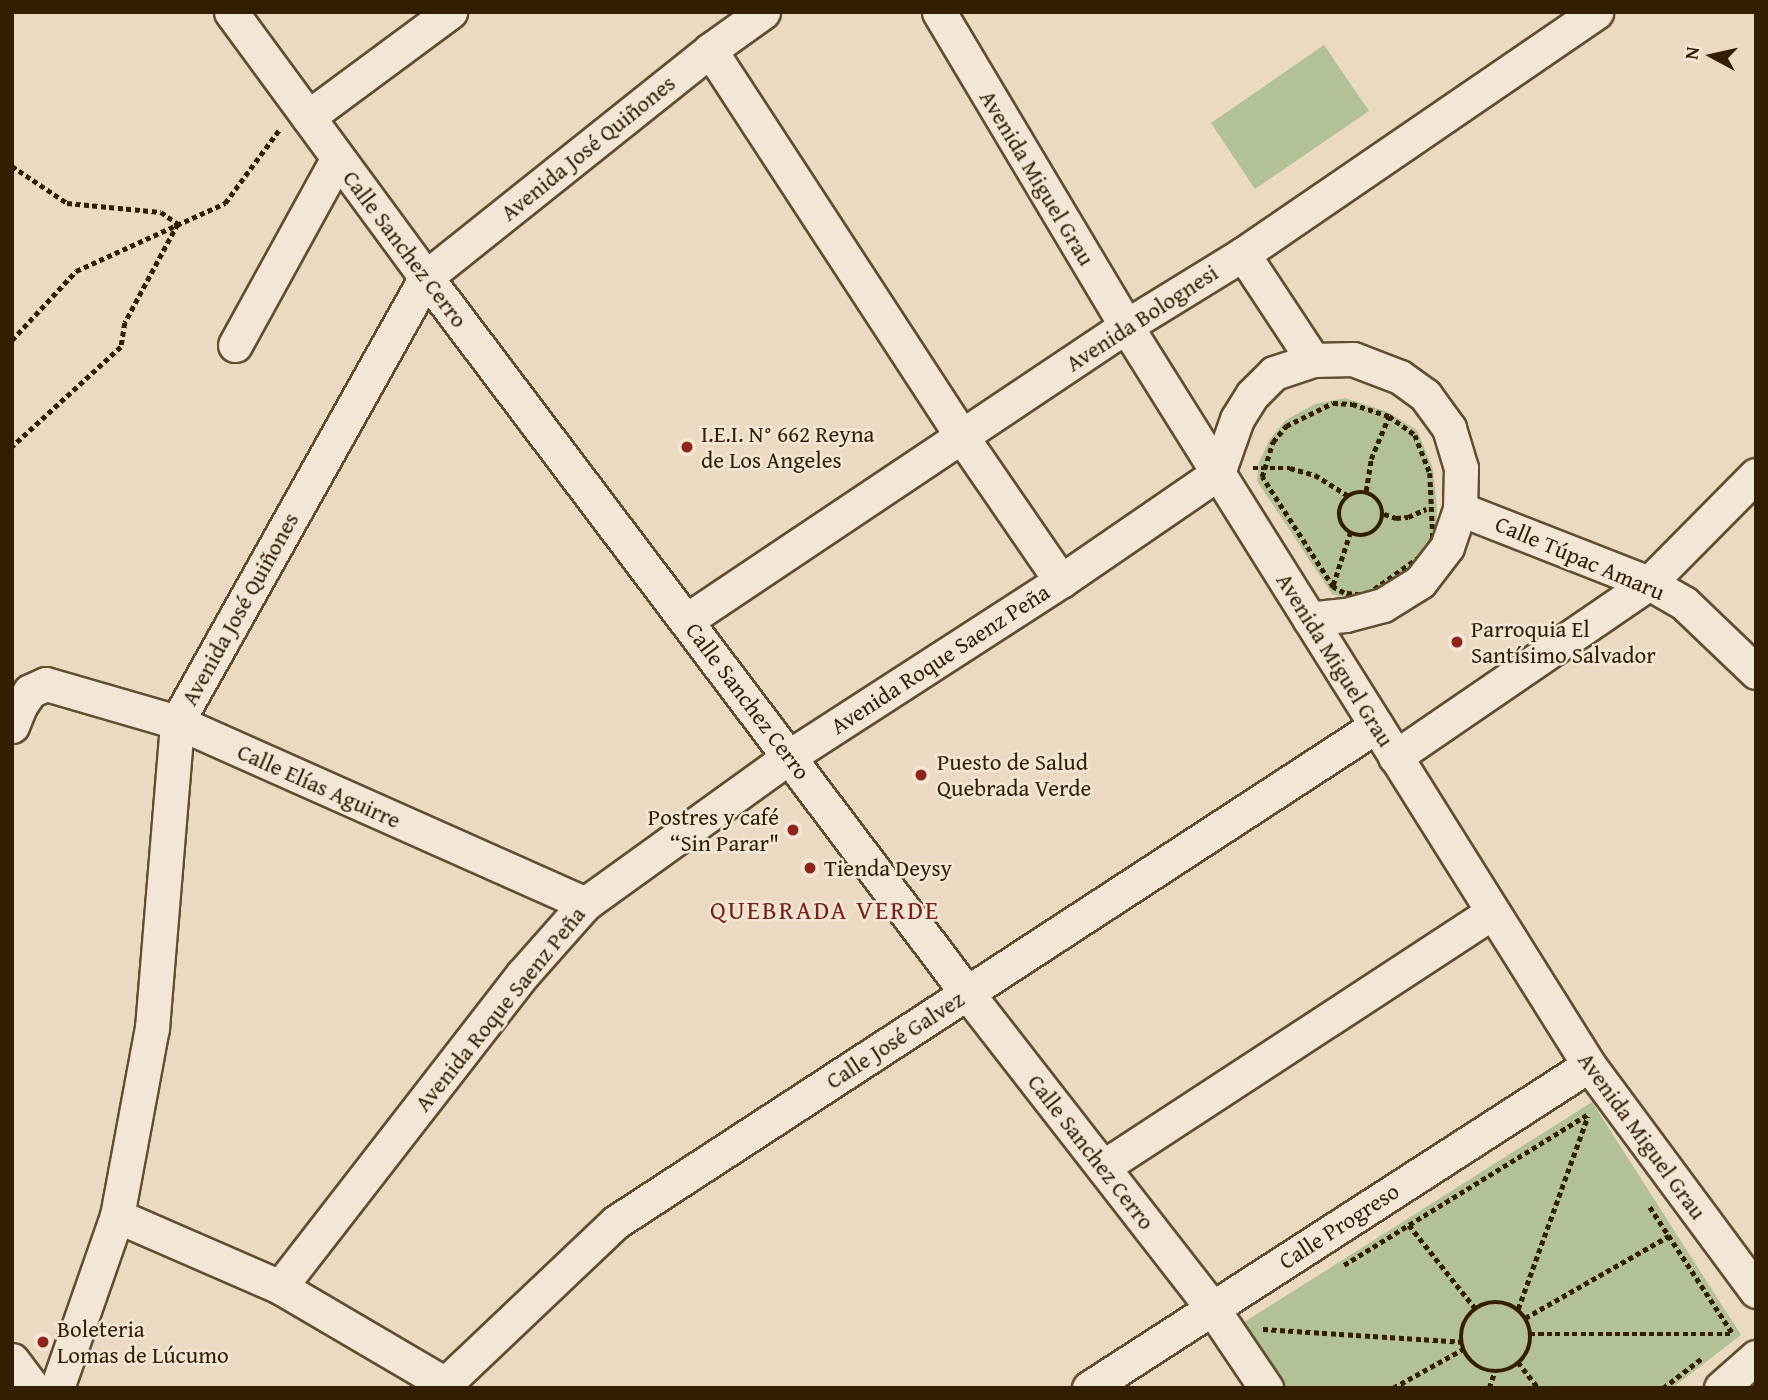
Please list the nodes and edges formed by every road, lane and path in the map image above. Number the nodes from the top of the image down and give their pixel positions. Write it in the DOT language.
graph roads {
  1 [pos="231,12"];
  2 [pos="450,12"];
  3 [pos="763,12"];
  4 [pos="939,12"];
  5 [pos="1596,12"];
  6 [pos="710,50"];
  7 [pos="305,113"];
  8 [pos="338,158"];
  9 [pos="12,166"];
  10 [pos="178,225"];
  11 [pos="1243,254"];
  12 [pos="426,277"];
  13 [pos="1125,326"];
  14 [pos="12,340"];
  15 [pos="235,345"];
  16 [pos="1313,360"];
  17 [pos="1400,377"];
  18 [pos="1388,416"];
  19 [pos="962,437"];
  20 [pos="12,447"];
  21 [pos="1266,467"];
  22 [pos="1217,473"];
  23 [pos="1756,475"];
  24 [pos="1366,491"];
  25 [pos="1349,496"];
  26 [pos="1460,509"];
  27 [pos="1350,533"];
  28 [pos="1061,581"];
  29 [pos="1649,583"];
  30 [pos="1333,587"];
  31 [pos="1309,619"];
  32 [pos="687,620"];
  33 [pos="1756,672"];
  34 [pos="177,722"];
  35 [pos="12,726"];
  36 [pos="1376,726"];
  37 [pos="790,756"];
  38 [pos="1395,757"];
  39 [pos="585,904"];
  40 [pos="1492,912"];
  41 [pos="967,993"];
  42 [pos="1589,1065"];
  43 [pos="1589,1114"];
  44 [pos="1596,1125"];
  45 [pos="1103,1167"];
  46 [pos="1647,1202"];
  47 [pos="117,1216"];
  48 [pos="1409,1225"];
  49 [pos="1669,1236"];
  50 [pos="1338,1269"];
  51 [pos="280,1287"];
  52 [pos="1756,1292"];
  53 [pos="1212,1308"];
  54 [pos="1475,1308"];
  55 [pos="1518,1309"];
  56 [pos="1525,1318"];
  57 [pos="1257,1328"];
  58 [pos="1530,1334"];
  59 [pos="1745,1341"];
  60 [pos="1462,1342"];
  61 [pos="1723,1342"];
  62 [pos="1463,1349"];
  63 [pos="1703,1357"];
  64 [pos="12,1360"];
  65 [pos="1518,1363"];
  66 [pos="1495,1371"];
  67 [pos="445,1386"];
  68 [pos="33,1388"];
  69 [pos="57,1388"];
  70 [pos="1089,1388"];
  71 [pos="1266,1388"];
  72 [pos="1393,1388"];
  73 [pos="1489,1388"];
  74 [pos="1538,1388"];
  75 [pos="1663,1388"];
  76 [pos="1721,1388"];
  1 -- 7 [label="street, Calle Sanchez Cerro"];
  2 -- 7 [label="street"];
  3 -- 6 [label="street, Avenida José Quiñones"];
  4 -- 13 [label="street, Avenida Miguel Grau"];
  5 -- 11 [label="street, Avenida Bolognesi"];
  6 -- 12 [label="street, Avenida José Quiñones"];
  6 -- 19 [label="street"];
  7 -- 8 [label="street, Calle Sanchez Cerro"];
  7 -- 10 [label="path"];
  8 -- 12 [label="street, Calle Sanchez Cerro"];
  8 -- 15 [label="street"];
  9 -- 10 [label="path"];
  10 -- 14 [label="path"];
  10 -- 20 [label="path"];
  11 -- 13 [label="street, Avenida Bolognesi"];
  11 -- 16 [label="street"];
  12 -- 32 [label="street, Calle Sanchez Cerro"];
  12 -- 34 [label="street, Avenida José Quiñones"];
  13 -- 19 [label="street, Avenida Bolognesi"];
  13 -- 22 [label="street, Avenida Miguel Grau"];
  16 -- 17 [label="street"];
  16 -- 22 [label="street"];
  17 -- 18 [label="path"];
  17 -- 26 [label="street"];
  18 -- 21 [label="path"];
  18 -- 24 [label="path"];
  18 -- 30 [label="path"];
  19 -- 28 [label="street"];
  19 -- 32 [label="street, Avenida Bolognesi"];
  21 -- 22 [label="path"];
  21 -- 25 [label="path"];
  21 -- 30 [label="path"];
  22 -- 28 [label="street, Avenida Roque Saenz Peña"];
  22 -- 31 [label="street, Avenida Miguel Grau"];
  23 -- 29 [label="street"];
  24 -- 25 [label="path"];
  24 -- 27 [label="path"];
  25 -- 27 [label="path"];
  26 -- 29 [label="street, Calle Túpac Amaru"];
  26 -- 31 [label="street"];
  27 -- 30 [label="path"];
  28 -- 37 [label="street, Avenida Roque Saenz Peña"];
  29 -- 33 [label="street, Calle Túpac Amaru"];
  29 -- 38 [label="street"];
  30 -- 31 [label="path"];
  31 -- 36 [label="street, Avenida Miguel Grau"];
  32 -- 37 [label="street, Calle Sanchez Cerro"];
  34 -- 35 [label="street, Calle Elías Aguirre"];
  34 -- 39 [label="street, Calle Elías Aguirre"];
  34 -- 47 [label="street, Avenida José Quiñones"];
  36 -- 38 [label="street, Avenida Miguel Grau"];
  36 -- 41 [label="street, Calle José Galvez"];
  37 -- 39 [label="street, Avenida Roque Saenz Peña"];
  37 -- 41 [label="street, Calle Sanchez Cerro"];
  38 -- 40 [label="street, Avenida Miguel Grau"];
  39 -- 51 [label="street, Avenida Roque Saenz Peña"];
  40 -- 42 [label="street, Avenida Miguel Grau"];
  40 -- 45 [label="street"];
  41 -- 45 [label="street, Calle Sanchez Cerro"];
  41 -- 67 [label="street, Calle José Galvez"];
  42 -- 52 [label="street, Avenida Miguel Grau"];
  42 -- 53 [label="street, Calle Progreso"];
  43 -- 44 [label="path"];
  43 -- 48 [label="path"];
  43 -- 55 [label="path"];
  45 -- 53 [label="street, Calle Sanchez Cerro"];
  46 -- 49 [label="path"];
  47 -- 51 [label="street"];
  47 -- 69 [label="street, Avenida José Quiñones"];
  48 -- 50 [label="path"];
  48 -- 54 [label="path"];
  49 -- 56 [label="path"];
  49 -- 59 [label="path"];
  51 -- 67 [label="street"];
  53 -- 70 [label="street, Calle Progreso"];
  53 -- 71 [label="street, Calle Sanchez Cerro"];
  54 -- 55 [label="path"];
  54 -- 60 [label="path"];
  55 -- 56 [label="path"];
  56 -- 58 [label="path"];
  57 -- 60 [label="path"];
  58 -- 59 [label="path"];
  58 -- 65 [label="path"];
  59 -- 61 [label="path"];
  59 -- 76 [label="street"];
  60 -- 62 [label="path"];
  62 -- 66 [label="path"];
  62 -- 72 [label="path"];
  63 -- 75 [label="path"];
  64 -- 68 [label="street"];
  65 -- 66 [label="path"];
  65 -- 74 [label="path"];
  66 -- 73 [label="path"];
}
